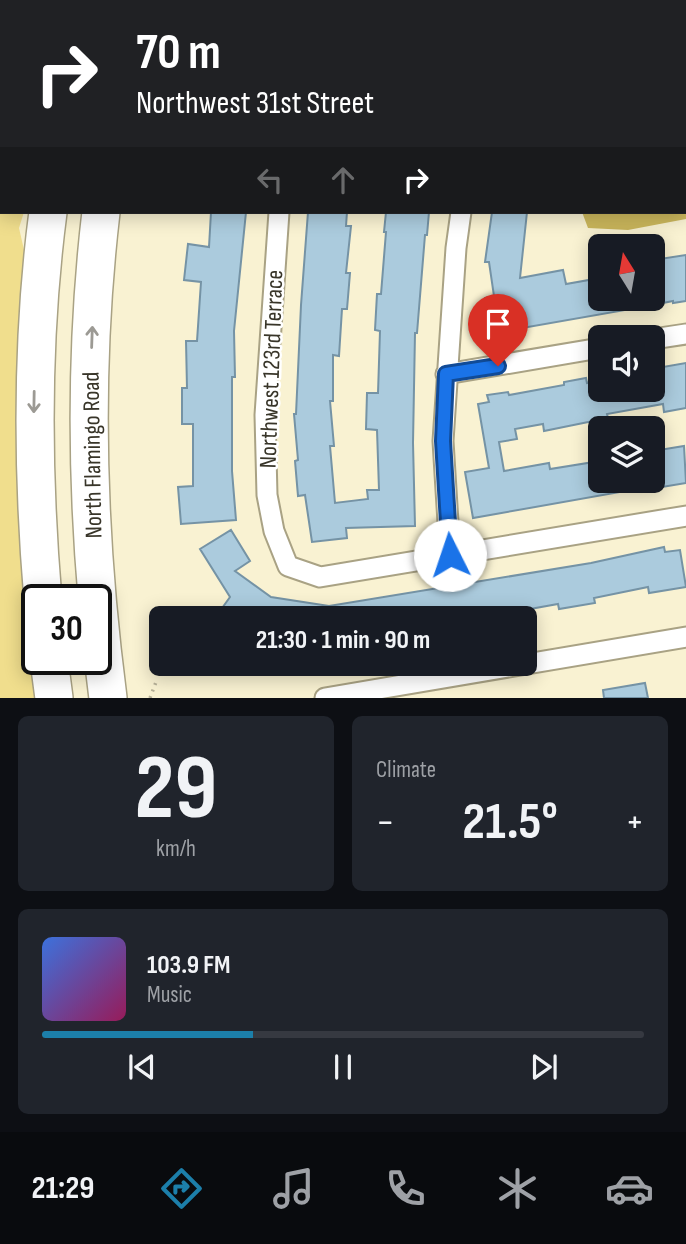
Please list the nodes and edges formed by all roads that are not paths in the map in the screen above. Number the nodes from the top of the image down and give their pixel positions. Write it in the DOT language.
graph roads {
  1 [pos="48,214"];
  2 [pos="101,214"];
  3 [pos="279,214"];
  4 [pos="461,214"];
  5 [pos="686,334"];
  6 [pos="665,337"];
  7 [pos="588,350"];
  8 [pos="446,374"];
  9 [pos="686,516"];
  10 [pos="450,555"];
  11 [pos="42,584"];
  12 [pos="686,638"];
  13 [pos="51,675"];
  14 [pos="54,698"];
  15 [pos="108,698"];
  16 [pos="325,698"];
  1 -- 11 [label="highway, one-way"];
  15 -- 2 [label="highway, North Flamingo Road, one-way"];
  3 -- 10 [label="street, Northwest 123rd Terrace"];
  4 -- 8 [label="street"];
  5 -- 6 [label="street"];
  7 -- 8 [label="street"];
  8 -- 10 [label="street"];
  9 -- 10 [label="street"];
  12 -- 16 [label="street"];
  13 -- 14 [label="highway"];
}
